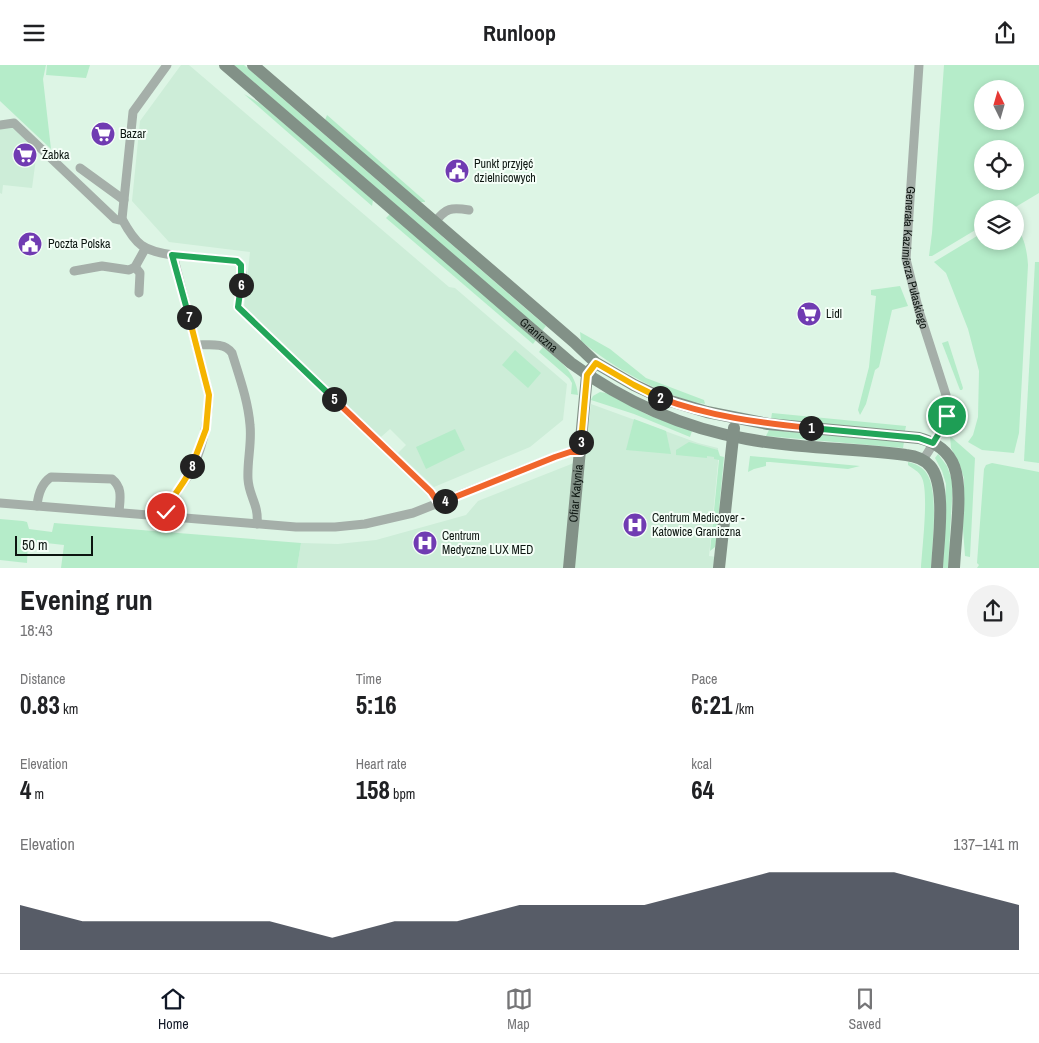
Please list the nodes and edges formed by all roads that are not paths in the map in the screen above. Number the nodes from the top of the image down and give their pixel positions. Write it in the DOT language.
graph roads {
  1 [pos="167,65"];
  2 [pos="226,65"];
  3 [pos="253,65"];
  4 [pos="919,65"];
  5 [pos="0,125"];
  6 [pos="80,169"];
  7 [pos="124,200"];
  8 [pos="468,210"];
  9 [pos="122,219"];
  10 [pos="435,222"];
  11 [pos="145,249"];
  12 [pos="172,255"];
  13 [pos="135,267"];
  14 [pos="74,271"];
  15 [pos="139,293"];
  16 [pos="196,345"];
  17 [pos="596,363"];
  18 [pos="587,375"];
  19 [pos="735,418"];
  20 [pos="733,436"];
  21 [pos="933,443"];
  22 [pos="580,452"];
  23 [pos="923,460"];
  24 [pos="0,503"];
  25 [pos="439,504"];
  26 [pos="37,506"];
  27 [pos="119,513"];
  28 [pos="166,516"];
  29 [pos="257,524"];
  30 [pos="569,568"];
  31 [pos="719,568"];
  32 [pos="937,568"];
  33 [pos="954,568"];
  1 -- 7 [label="street"];
  2 -- 18 [label="street, Graniczna"];
  3 -- 10 [label="street, Graniczna"];
  4 -- 21 [label="street, Generała Kazimierza Pułaskiego"];
  5 -- 9 [label="street"];
  6 -- 7 [label="street"];
  7 -- 9 [label="street"];
  8 -- 10 [label="street"];
  9 -- 11 [label="street"];
  10 -- 17 [label="street, Graniczna"];
  11 -- 12 [label="street"];
  11 -- 13 [label="street"];
  12 -- 16 [label="street"];
  12 -- 25 [label="street"];
  13 -- 14 [label="street"];
  13 -- 15 [label="street"];
  16 -- 28 [label="street"];
  16 -- 29 [label="street"];
  17 -- 18 [label="street"];
  17 -- 19 [label="street, Graniczna"];
  18 -- 20 [label="street, Graniczna"];
  18 -- 22 [label="street, Ofiar Katynia"];
  19 -- 20 [label="street"];
  19 -- 21 [label="street, Graniczna"];
  20 -- 23 [label="street, Graniczna"];
  20 -- 31 [label="street"];
  21 -- 23 [label="street, Generała Kazimierza Pułaskiego"];
  21 -- 33 [label="street"];
  22 -- 25 [label="street"];
  22 -- 30 [label="street, Ofiar Katynia"];
  23 -- 32 [label="street"];
  24 -- 26 [label="street"];
  25 -- 29 [label="street"];
  26 -- 27 [label="street"];
  26 -- 27 [label="street"];
  27 -- 28 [label="street"];
  28 -- 29 [label="street"];
}
